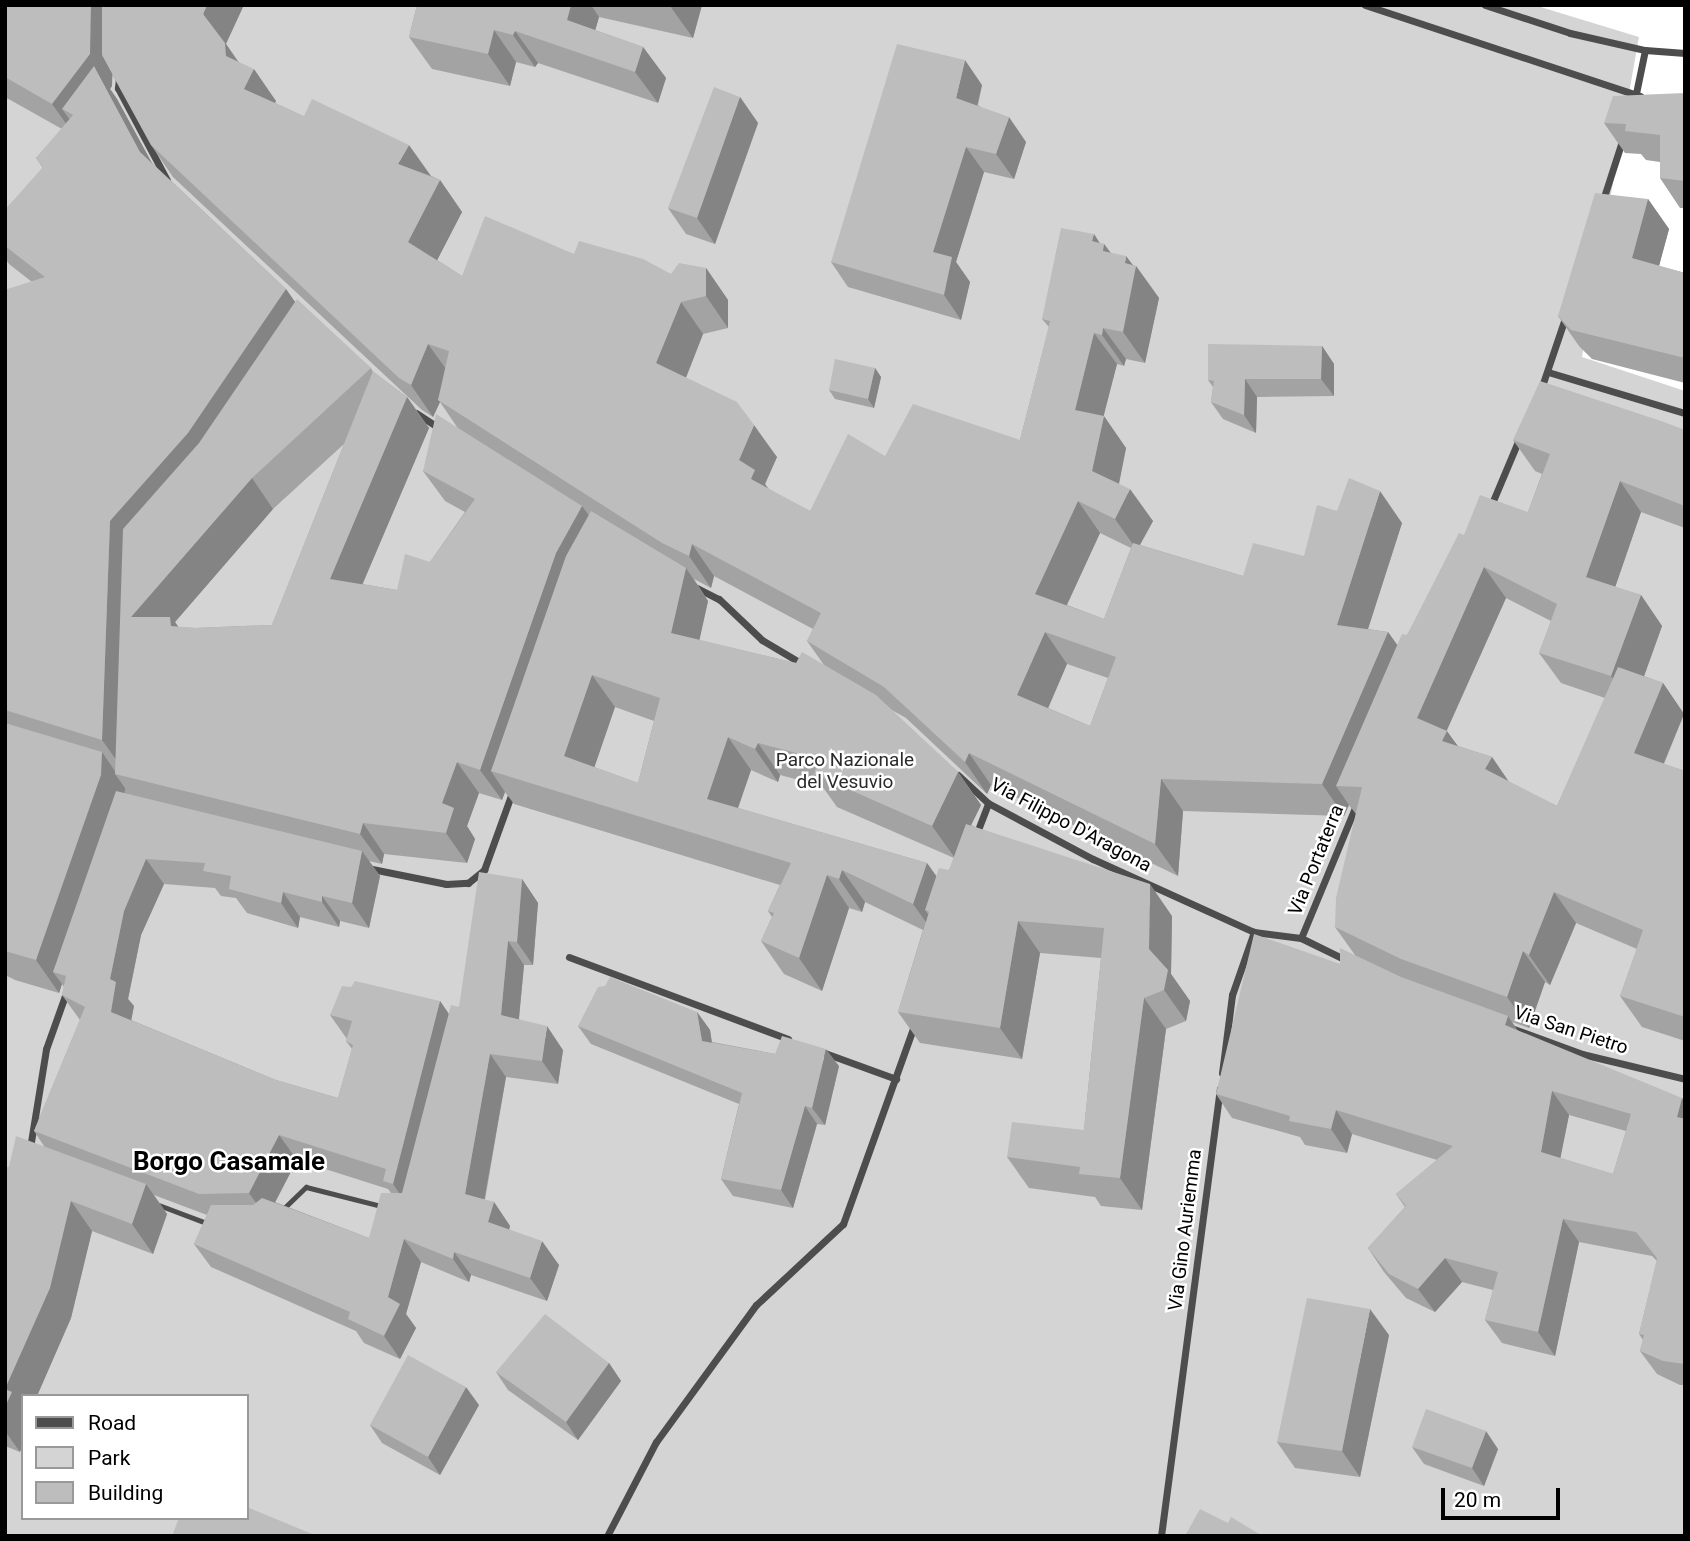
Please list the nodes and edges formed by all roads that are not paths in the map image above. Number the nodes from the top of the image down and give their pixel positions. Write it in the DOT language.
graph roads {
  1 [pos="1365,5"];
  2 [pos="1485,5"];
  3 [pos="1645,50"];
  4 [pos="1685,53"];
  5 [pos="119,61"];
  6 [pos="118,88"];
  7 [pos="1637,95"];
  8 [pos="1649,97"];
  9 [pos="111,99"];
  10 [pos="1633,108"];
  11 [pos="1628,122"];
  12 [pos="177,191"];
  13 [pos="1599,214"];
  14 [pos="1569,306"];
  15 [pos="1548,372"];
  16 [pos="1537,397"];
  17 [pos="408,406"];
  18 [pos="1685,413"];
  19 [pos="1521,435"];
  20 [pos="453,436"];
  21 [pos="1483,524"];
  22 [pos="681,580"];
  23 [pos="817,673"];
  24 [pos="953,771"];
  25 [pos="515,784"];
  26 [pos="1359,799"];
  27 [pos="988,803"];
  28 [pos="973,840"];
  29 [pos="358,866"];
  30 [pos="480,875"];
  31 [pos="480,886"];
  32 [pos="1254,932"];
  33 [pos="1301,939"];
  34 [pos="569,957"];
  35 [pos="1360,967"];
  36 [pos="68,986"];
  37 [pos="917,1018"];
  38 [pos="1507,1026"];
  39 [pos="804,1045"];
  40 [pos="817,1050"];
  41 [pos="896,1079"];
  42 [pos="1685,1079"];
  43 [pos="29,1153"];
  44 [pos="42,1158"];
  45 [pos="143,1198"];
  46 [pos="400,1211"];
  47 [pos="278,1214"];
  48 [pos="218,1223"];
  49 [pos="607,1536"];
  50 [pos="1161,1536"];
  1 -- 7 [label="street"];
  2 -- 3 [label="street"];
  3 -- 4 [label="street"];
  3 -- 7 [label="street"];
  5 -- 6 [label="street"];
  6 -- 9 [label="street"];
  6 -- 12 [label="street"];
  7 -- 8 [label="street"];
  7 -- 10 [label="street"];
  11 -- 13 [label="street"];
  14 -- 15 [label="street"];
  15 -- 16 [label="street"];
  15 -- 18 [label="street"];
  17 -- 20 [label="street"];
  19 -- 21 [label="street"];
  22 -- 23 [label="street"];
  24 -- 27 [label="street, Via Filippo D'Aragona"];
  25 -- 30 [label="street"];
  26 -- 33 [label="street, Via Portaterra"];
  27 -- 28 [label="street"];
  27 -- 32 [label="street, Via Filippo D'Aragona"];
  29 -- 30 [label="street"];
  30 -- 31 [label="lane"];
  32 -- 33 [label="street"];
  32 -- 50 [label="street, Via Gino Auriemma"];
  33 -- 35 [label="street"];
  34 -- 39 [label="street"];
  36 -- 43 [label="street"];
  37 -- 41 [label="street"];
  38 -- 42 [label="street, Via San Pietro"];
  40 -- 41 [label="street"];
  41 -- 49 [label="street"];
  43 -- 44 [label="lane"];
  45 -- 48 [label="lane"];
  46 -- 47 [label="lane"];
}
